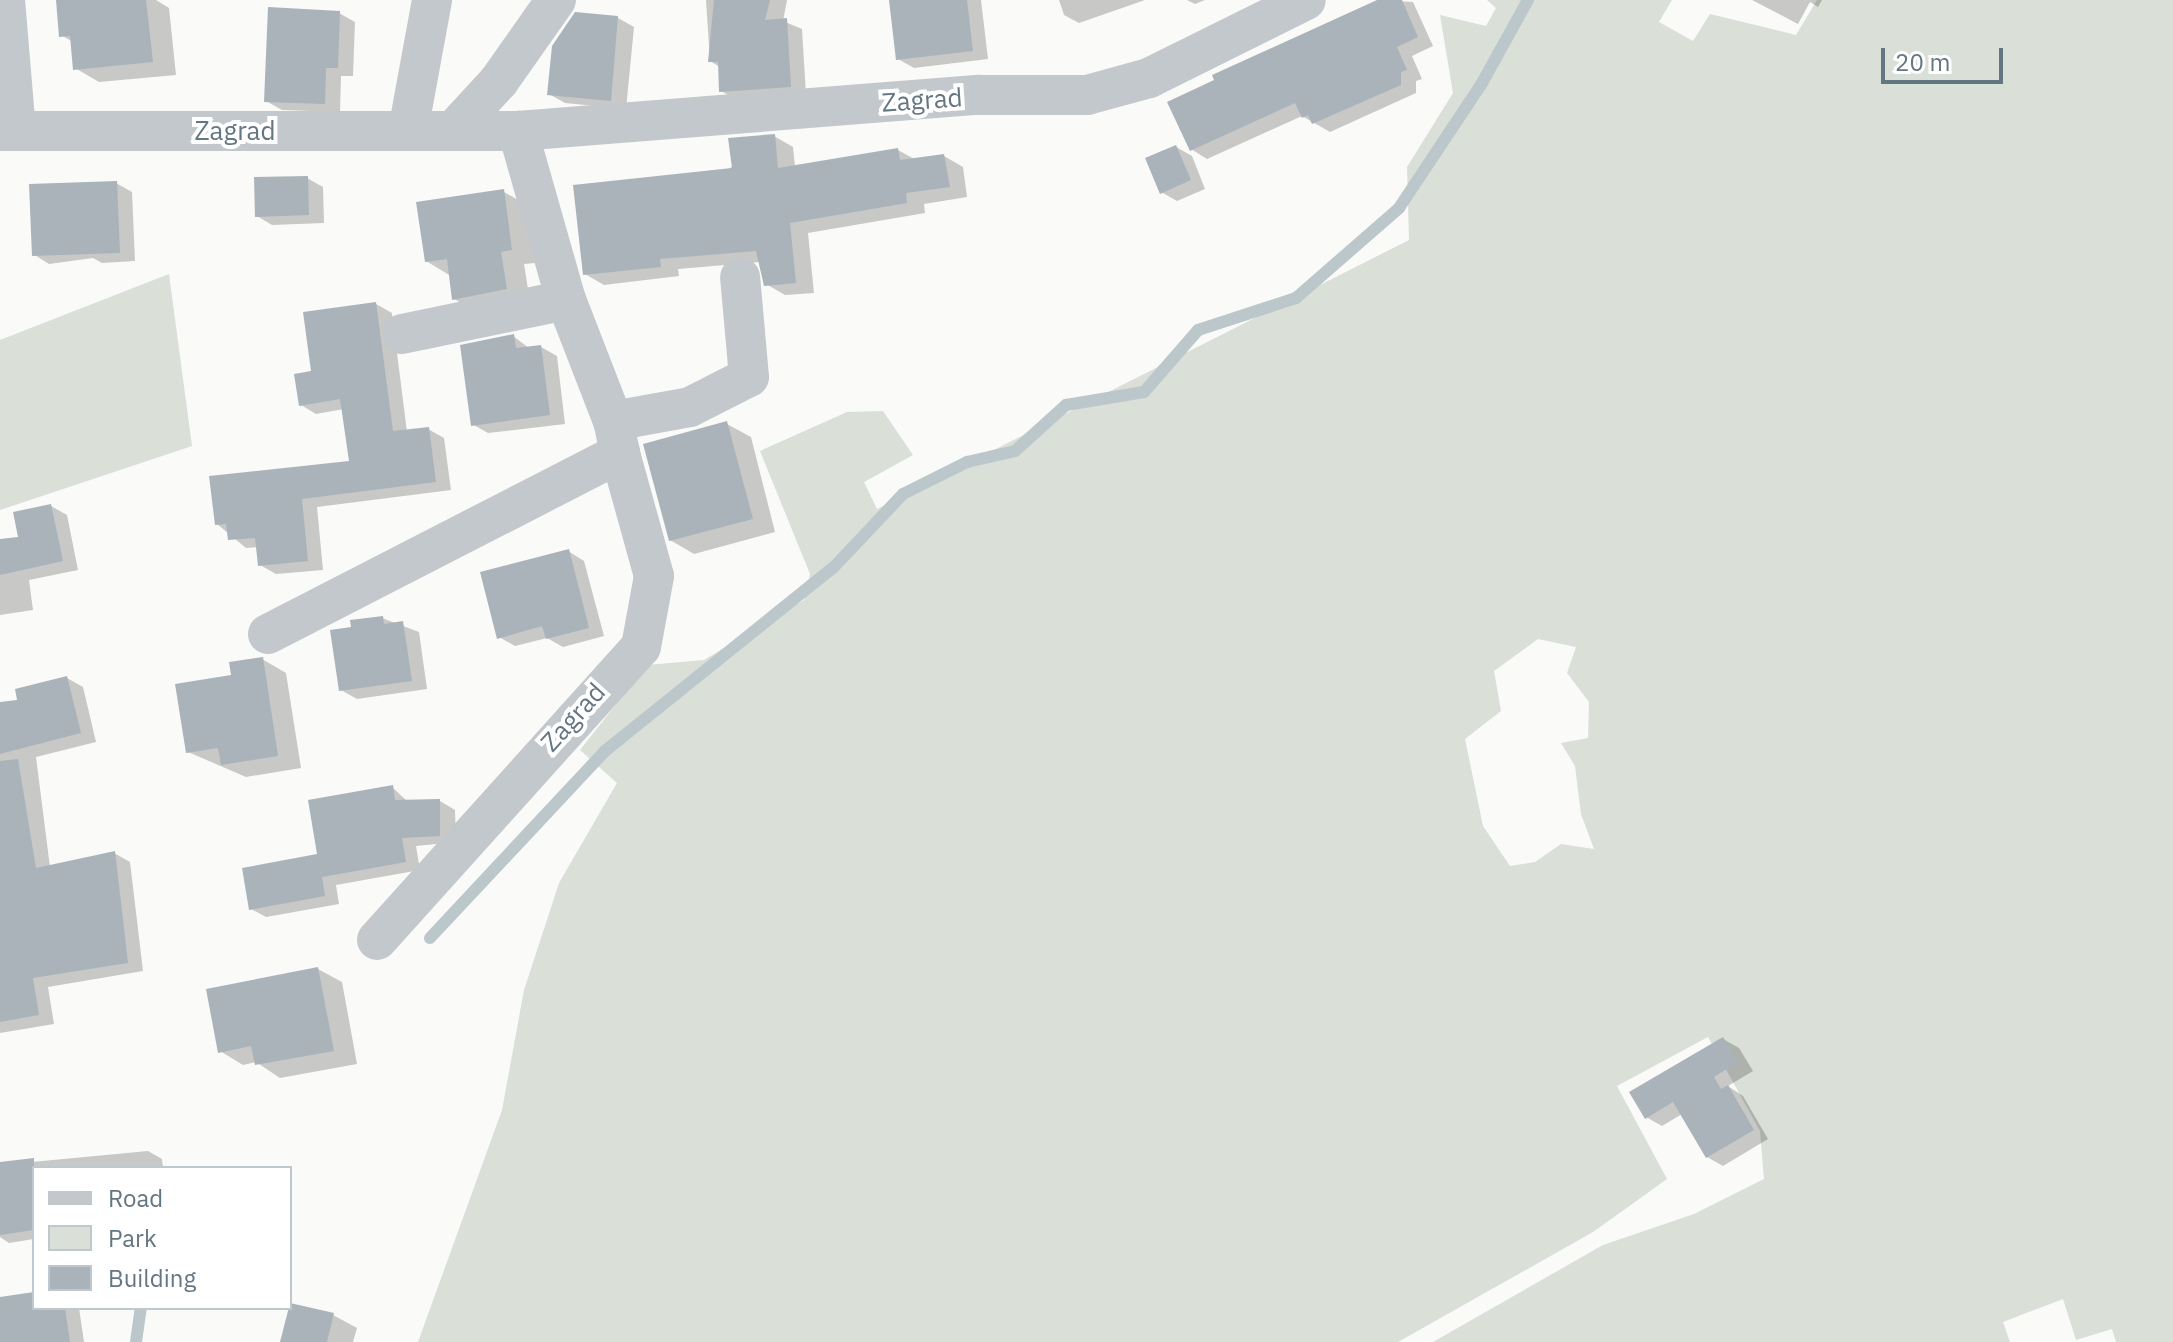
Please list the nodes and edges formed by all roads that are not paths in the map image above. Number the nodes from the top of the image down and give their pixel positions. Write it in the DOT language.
graph roads {
  1 [pos="5,0"];
  2 [pos="432,0"];
  3 [pos="556,0"];
  4 [pos="1306,0"];
  5 [pos="8,131"];
  6 [pos="408,131"];
  7 [pos="453,131"];
  8 [pos="518,131"];
  9 [pos="740,277"];
  10 [pos="566,300"];
  11 [pos="402,334"];
  12 [pos="617,437"];
  13 [pos="268,634"];
  14 [pos="377,940"];
  1 -- 5 [label="street, Zagrad"];
  2 -- 6 [label="street"];
  3 -- 7 [label="street"];
  4 -- 8 [label="street, Zagrad"];
  5 -- 6 [label="street, Zagrad"];
  6 -- 7 [label="street, Zagrad"];
  7 -- 8 [label="street, Zagrad"];
  8 -- 10 [label="street, Zagrad"];
  9 -- 12 [label="street"];
  10 -- 11 [label="street"];
  10 -- 12 [label="street, Zagrad"];
  12 -- 13 [label="street"];
  12 -- 14 [label="street, Zagrad"];
}
